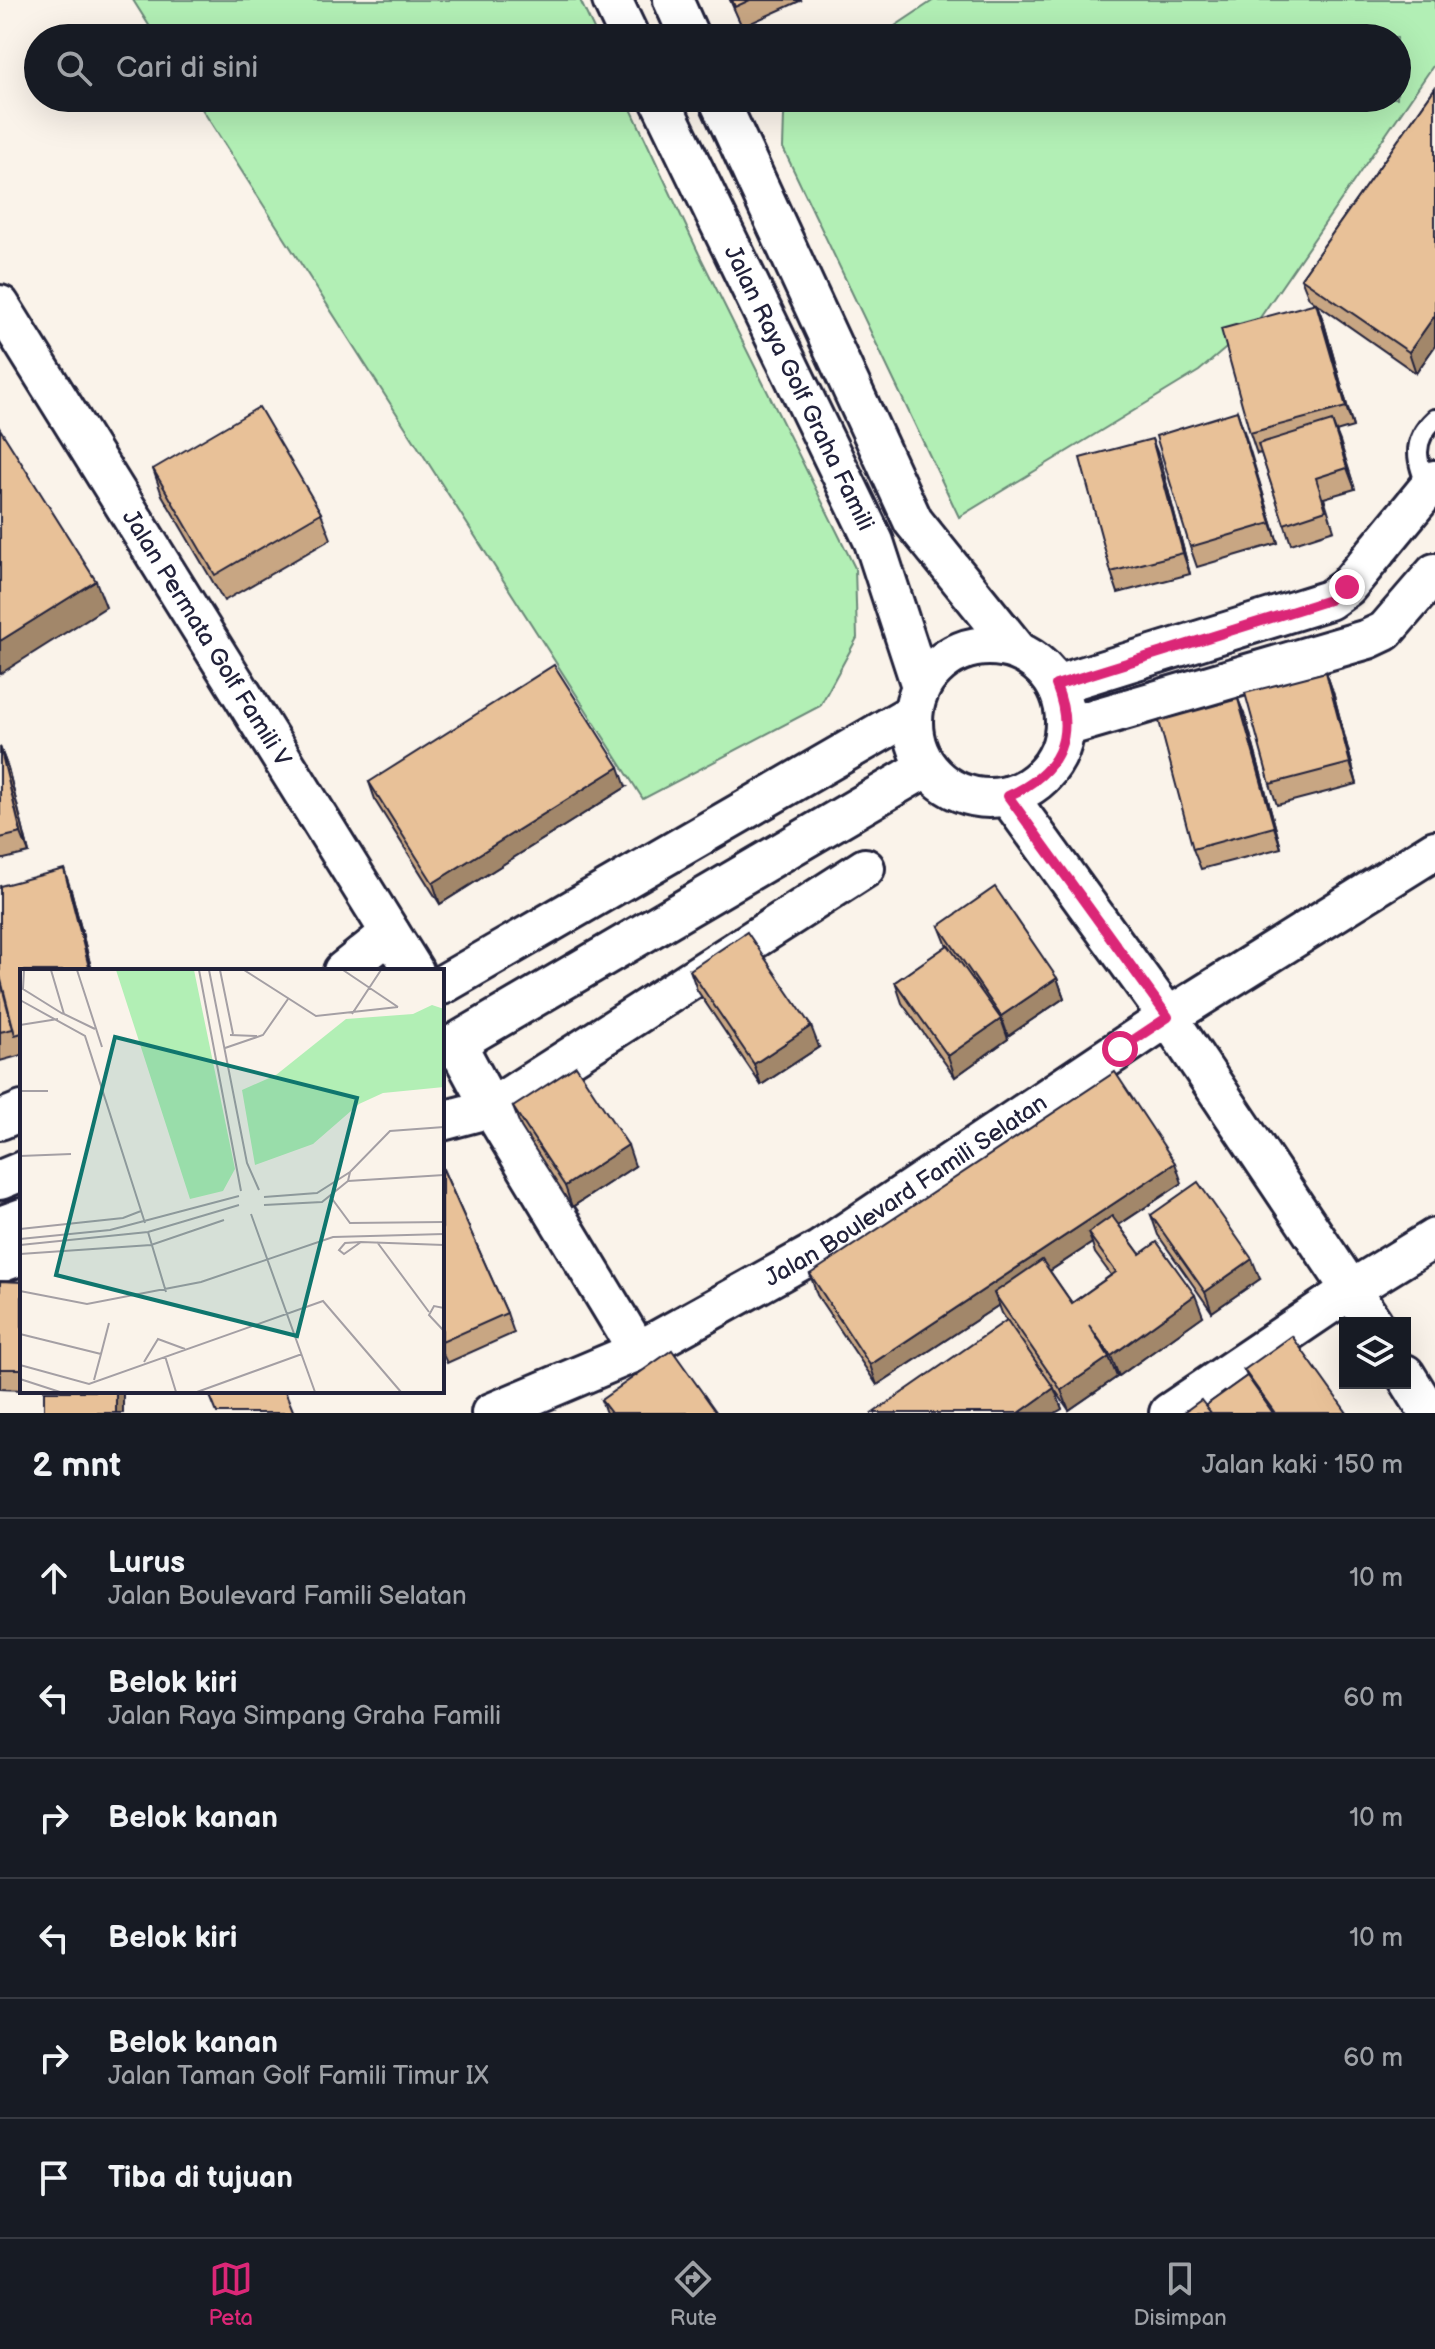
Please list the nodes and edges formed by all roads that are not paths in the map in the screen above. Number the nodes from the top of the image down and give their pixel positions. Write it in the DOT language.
graph roads {
  1 [pos="612,0"];
  2 [pos="673,0"];
  3 [pos="623,24"];
  4 [pos="684,24"];
  5 [pos="666,112"];
  6 [pos="724,112"];
  7 [pos="0,305"];
  8 [pos="1435,419"];
  9 [pos="1432,484"];
  10 [pos="1431,588"];
  11 [pos="1017,650"];
  12 [pos="1056,685"];
  13 [pos="917,699"];
  14 [pos="1065,727"];
  15 [pos="927,767"];
  16 [pos="1008,796"];
  17 [pos="1435,850"];
  18 [pos="865,868"];
  19 [pos="390,933"];
  20 [pos="345,969"];
  21 [pos="413,969"];
  22 [pos="444,984"];
  23 [pos="1168,1017"];
  24 [pos="449,1046"];
  25 [pos="491,1108"];
  26 [pos="20,1112"];
  27 [pos="0,1120"];
  28 [pos="444,1120"];
  29 [pos="20,1172"];
  30 [pos="0,1180"];
  31 [pos="20,1219"];
  32 [pos="0,1226"];
  33 [pos="1435,1238"];
  34 [pos="20,1256"];
  35 [pos="0,1263"];
  36 [pos="1352,1289"];
  37 [pos="1369,1317"];
  38 [pos="638,1351"];
  39 [pos="1411,1384"];
  40 [pos="491,1413"];
  41 [pos="1169,1413"];
  42 [pos="1429,1413"];
  1 -- 3 [label="street"];
  2 -- 4 [label="street"];
  5 -- 13 [label="street, Jalan Raya Golf Graha Famili"];
  6 -- 11 [label="street, Jalan Raya Golf Graha Famili"];
  7 -- 19 [label="street, Jalan Permata Golf Famili V"];
  8 -- 9 [label="lane"];
  9 -- 12 [label="street"];
  10 -- 14 [label="street"];
  11 -- 12 [label="street"];
  11 -- 13 [label="street"];
  12 -- 14 [label="street"];
  13 -- 15 [label="street"];
  13 -- 22 [label="street"];
  14 -- 16 [label="street"];
  15 -- 16 [label="street"];
  15 -- 24 [label="street"];
  16 -- 23 [label="street"];
  17 -- 23 [label="street, Jalan Boulevard Famili Selatan"];
  18 -- 25 [label="street"];
  19 -- 20 [label="street"];
  19 -- 21 [label="street, Jalan Permata Golf Famili V"];
  23 -- 36 [label="street"];
  23 -- 38 [label="street, Jalan Boulevard Famili Selatan"];
  24 -- 25 [label="street"];
  25 -- 28 [label="street"];
  25 -- 38 [label="street"];
  26 -- 27 [label="street"];
  29 -- 30 [label="street"];
  31 -- 32 [label="street"];
  33 -- 36 [label="street"];
  34 -- 35 [label="street"];
  36 -- 37 [label="street"];
  36 -- 41 [label="street"];
  38 -- 40 [label="street, Jalan Boulevard Famili Selatan"];
  39 -- 42 [label="street"];
}
